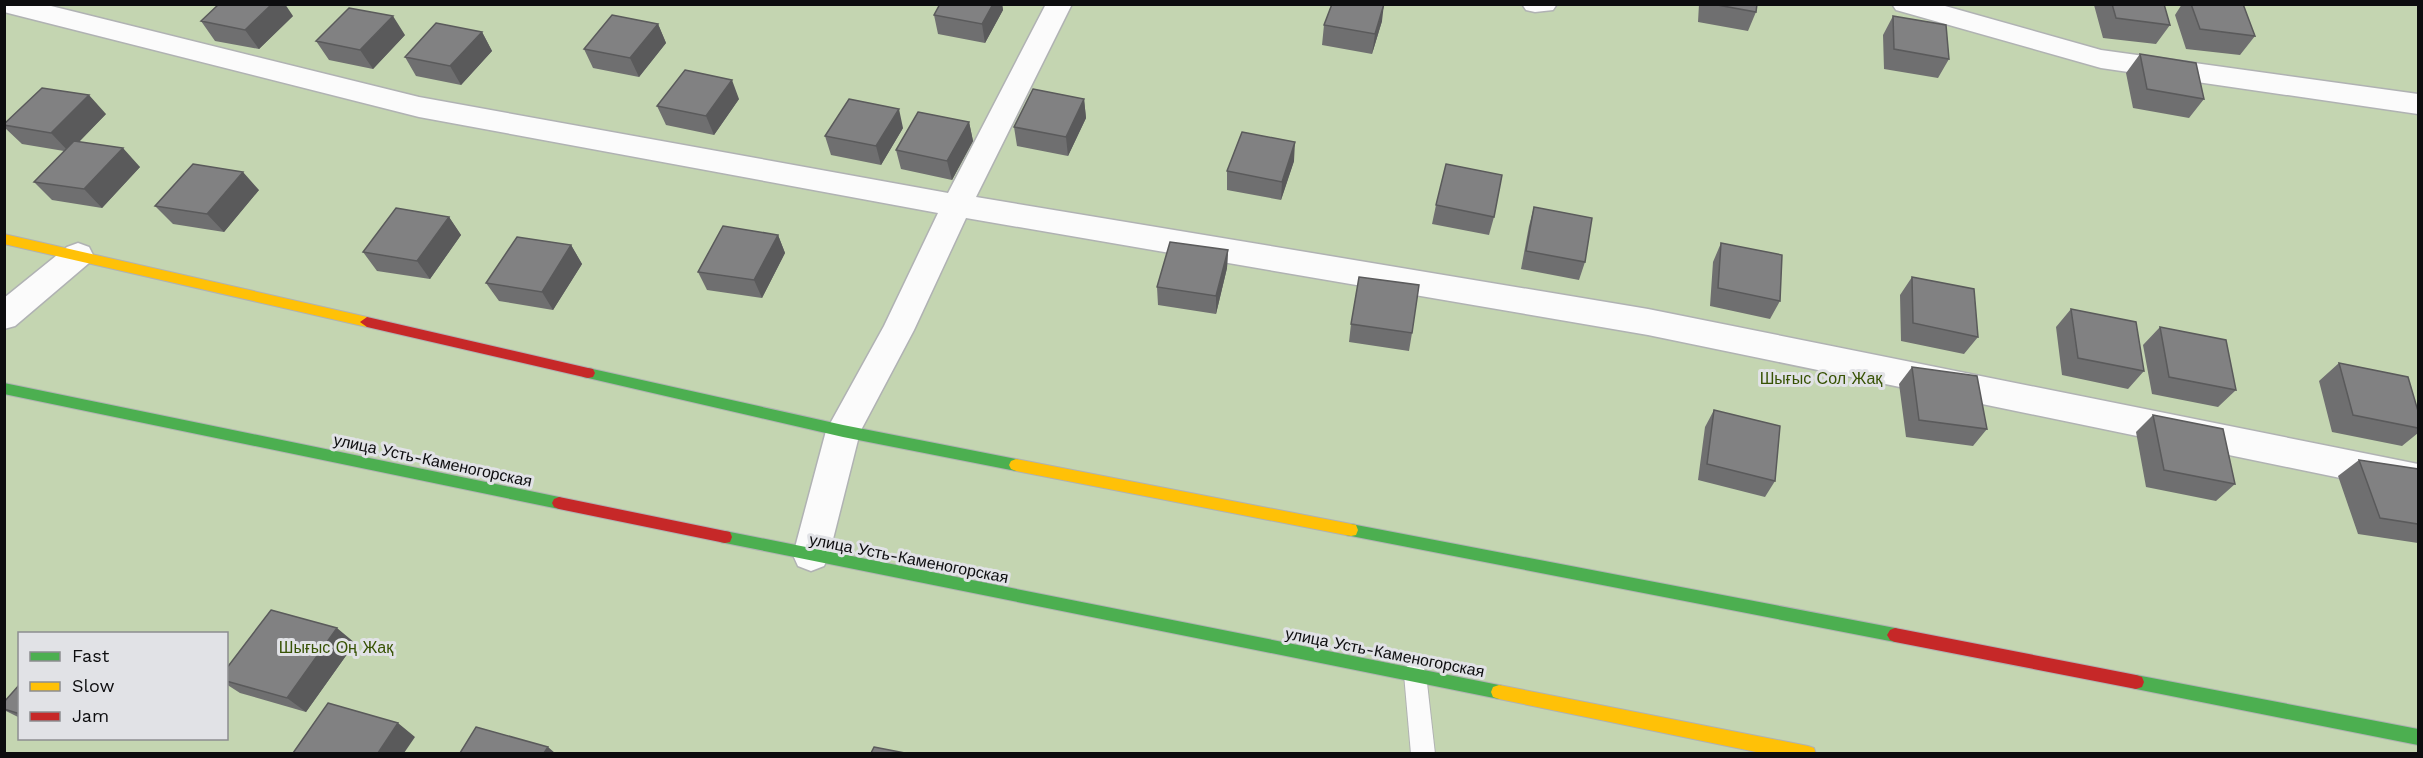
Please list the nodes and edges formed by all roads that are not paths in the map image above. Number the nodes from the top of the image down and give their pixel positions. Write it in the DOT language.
graph roads {
  1 [pos="7,4"];
  2 [pos="1059,4"];
  3 [pos="1535,4"];
  4 [pos="1544,4"];
  5 [pos="1905,4"];
  6 [pos="2418,104"];
  7 [pos="957,205"];
  8 [pos="4,239"];
  9 [pos="78,255"];
  10 [pos="4,317"];
  11 [pos="4,388"];
  12 [pos="843,431"];
  13 [pos="2418,479"];
  14 [pos="811,555"];
  15 [pos="1415,674"];
  16 [pos="2418,737"];
  17 [pos="1423,753"];
  18 [pos="1808,753"];
  1 -- 7 [label="street"];
  2 -- 7 [label="street"];
  3 -- 4 [label="street"];
  5 -- 6 [label="street"];
  7 -- 12 [label="street"];
  7 -- 13 [label="street"];
  8 -- 9 [label="street"];
  9 -- 10 [label="street"];
  9 -- 12 [label="street"];
  11 -- 14 [label="street, улица Усть-Каменогорская"];
  12 -- 14 [label="street"];
  12 -- 16 [label="street"];
  14 -- 15 [label="street, улица Усть-Каменогорская"];
  15 -- 17 [label="lane"];
  15 -- 18 [label="street, улица Усть-Каменогорская"];
}
